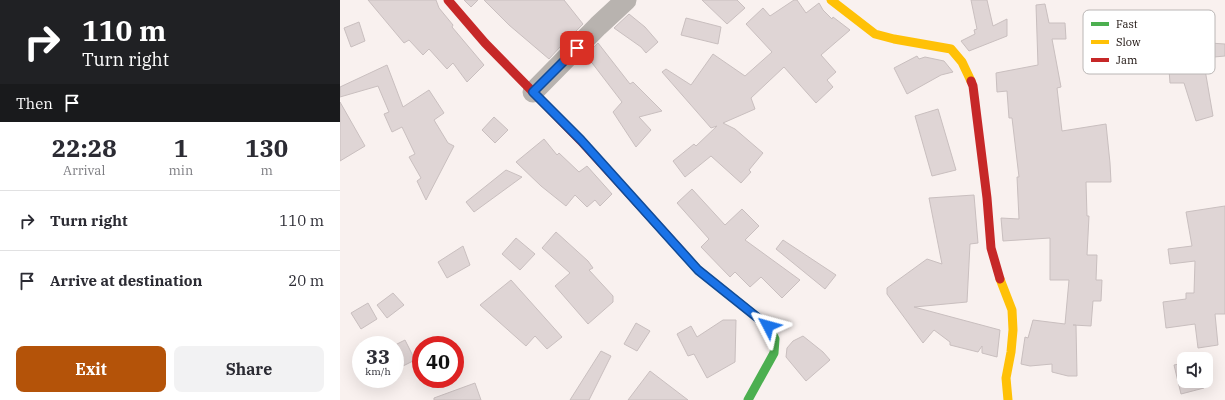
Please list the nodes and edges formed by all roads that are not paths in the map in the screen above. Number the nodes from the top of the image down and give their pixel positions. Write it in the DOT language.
graph roads {
  1 [pos="448,0"];
  2 [pos="626,0"];
  3 [pos="831,0"];
  4 [pos="533,92"];
  5 [pos="748,400"];
  6 [pos="1008,400"];
  1 -- 4 [label="street"];
  2 -- 4 [label="street"];
  3 -- 6 [label="street"];
  4 -- 5 [label="street"];
}
